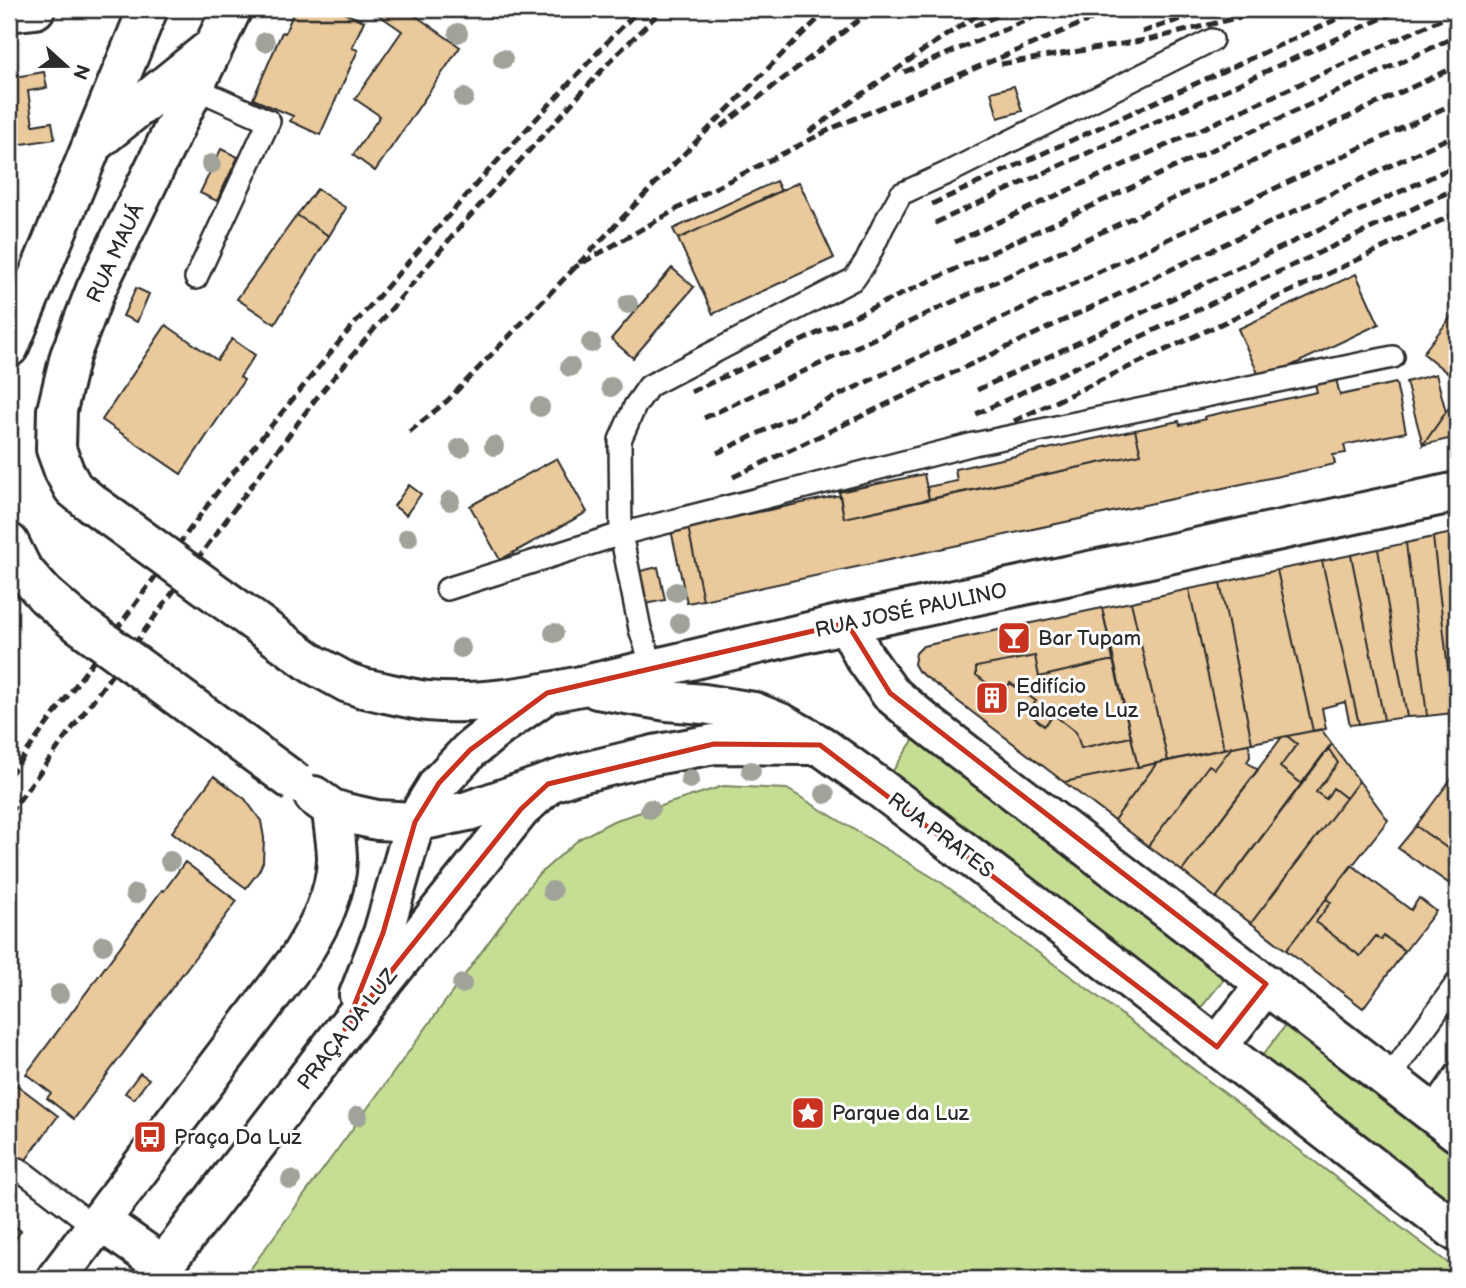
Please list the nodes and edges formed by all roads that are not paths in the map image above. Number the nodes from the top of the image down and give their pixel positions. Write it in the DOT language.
graph roads {
  1 [pos="35,9"];
  2 [pos="148,9"];
  3 [pos="232,9"];
  4 [pos="9,12"];
  5 [pos="1212,40"];
  6 [pos="215,45"];
  7 [pos="195,88"];
  8 [pos="92,144"];
  9 [pos="195,278"];
  10 [pos="9,347"];
  11 [pos="1393,357"];
  12 [pos="1457,492"];
  13 [pos="621,534"];
  14 [pos="19,571"];
  15 [pos="447,589"];
  16 [pos="847,623"];
  17 [pos="653,670"];
  18 [pos="363,688"];
  19 [pos="564,690"];
  20 [pos="820,745"];
  21 [pos="548,784"];
  22 [pos="332,809"];
  23 [pos="415,822"];
  24 [pos="1457,983"];
  25 [pos="1266,984"];
  26 [pos="345,1029"];
  27 [pos="1217,1047"];
  28 [pos="1457,1073"];
  29 [pos="1388,1079"];
  30 [pos="1443,1121"];
  31 [pos="19,1169"];
  32 [pos="97,1224"];
  33 [pos="1457,1232"];
  34 [pos="158,1272"];
  35 [pos="56,1279"];
  1 -- 4 [label="main road"];
  2 -- 8 [label="main road"];
  3 -- 6 [label="main road, RUA MAUÁ"];
  5 -- 13 [label="lane"];
  6 -- 7 [label="main road, RUA MAUÁ"];
  6 -- 8 [label="main road"];
  7 -- 9 [label="lane"];
  7 -- 18 [label="main road, RUA MAUÁ, bridge"];
  8 -- 10 [label="main road"];
  11 -- 13 [label="lane"];
  12 -- 16 [label="main road, RUA JOSÉ PAULINO"];
  13 -- 15 [label="lane"];
  13 -- 17 [label="lane"];
  14 -- 22 [label="main road, bridge"];
  16 -- 17 [label="main road, RUA JOSÉ PAULINO"];
  16 -- 25 [label="main road"];
  17 -- 19 [label="main road, RUA JOSÉ PAULINO"];
  18 -- 19 [label="main road, RUA JOSÉ PAULINO"];
  19 -- 20 [label="main road, RUA PRATES"];
  19 -- 23 [label="main road"];
  20 -- 21 [label="main road"];
  20 -- 27 [label="main road, RUA PRATES"];
  21 -- 23 [label="main road"];
  21 -- 26 [label="main road, PRAÇA DA LUZ"];
  22 -- 23 [label="main road"];
  22 -- 32 [label="main road"];
  23 -- 26 [label="main road"];
  24 -- 29 [label="lane"];
  25 -- 27 [label="main road"];
  25 -- 29 [label="main road"];
  26 -- 34 [label="main road, PRAÇA DA LUZ"];
  27 -- 33 [label="main road, RUA PRATES"];
  28 -- 30 [label="lane"];
  29 -- 30 [label="main road"];
  31 -- 32 [label="lane"];
  32 -- 34 [label="main road"];
  32 -- 35 [label="main road"];
}
